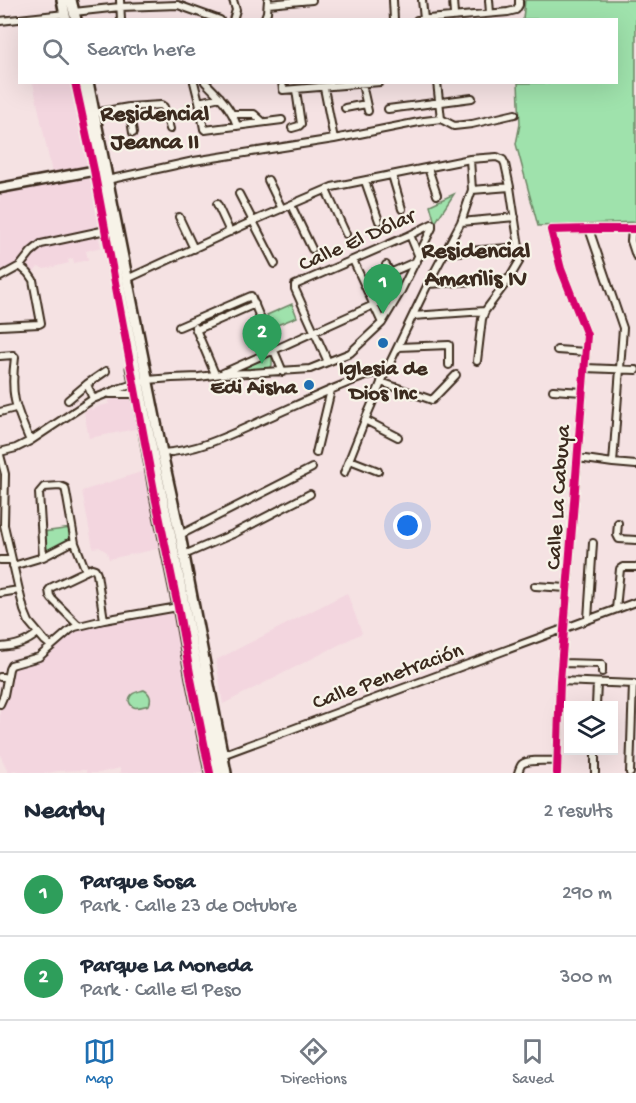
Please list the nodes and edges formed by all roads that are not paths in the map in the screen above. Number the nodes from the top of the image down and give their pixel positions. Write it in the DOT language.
graph roads {
  1 [pos="58,0"];
  2 [pos="62,0"];
  3 [pos="71,0"];
  4 [pos="233,0"];
  5 [pos="312,0"];
  6 [pos="393,0"];
  7 [pos="422,0"];
  8 [pos="453,0"];
  9 [pos="489,0"];
  10 [pos="519,0"];
  11 [pos="299,1"];
  12 [pos="268,2"];
  13 [pos="158,3"];
  14 [pos="120,4"];
  15 [pos="508,12"];
  16 [pos="490,13"];
  17 [pos="454,15"];
  18 [pos="67,16"];
  19 [pos="470,17"];
  20 [pos="40,18"];
  21 [pos="214,18"];
  22 [pos="234,18"];
  23 [pos="264,18"];
  24 [pos="394,18"];
  25 [pos="424,18"];
  26 [pos="432,18"];
  27 [pos="508,18"];
  28 [pos="18,20"];
  29 [pos="0,21"];
  30 [pos="78,84"];
  31 [pos="88,84"];
  32 [pos="194,84"];
  33 [pos="207,84"];
  34 [pos="282,84"];
  35 [pos="362,84"];
  36 [pos="437,84"];
  37 [pos="324,88"];
  38 [pos="296,90"];
  39 [pos="220,97"];
  40 [pos="472,98"];
  41 [pos="199,102"];
  42 [pos="440,103"];
  43 [pos="366,104"];
  44 [pos="129,107"];
  45 [pos="345,108"];
  46 [pos="388,109"];
  47 [pos="368,111"];
  48 [pos="94,113"];
  49 [pos="233,114"];
  50 [pos="515,114"];
  51 [pos="441,119"];
  52 [pos="282,120"];
  53 [pos="263,122"];
  54 [pos="237,126"];
  55 [pos="292,128"];
  56 [pos="170,129"];
  57 [pos="133,133"];
  58 [pos="334,139"];
  59 [pos="470,159"];
  60 [pos="428,168"];
  61 [pos="99,169"];
  62 [pos="392,175"];
  63 [pos="107,180"];
  64 [pos="268,180"];
  65 [pos="365,180"];
  66 [pos="510,187"];
  67 [pos="0,188"];
  68 [pos="326,190"];
  69 [pos="472,190"];
  70 [pos="239,194"];
  71 [pos="437,195"];
  72 [pos="217,204"];
  73 [pos="291,205"];
  74 [pos="402,209"];
  75 [pos="282,210"];
  76 [pos="179,217"];
  77 [pos="515,217"];
  78 [pos="379,221"];
  79 [pos="253,222"];
  80 [pos="461,222"];
  81 [pos="589,229"];
  82 [pos="634,229"];
  83 [pos="106,230"];
  84 [pos="230,232"];
  85 [pos="346,234"];
  86 [pos="410,235"];
  87 [pos="519,247"];
  88 [pos="194,249"];
  89 [pos="312,249"];
  90 [pos="444,253"];
  91 [pos="636,256"];
  92 [pos="418,259"];
  93 [pos="353,260"];
  94 [pos="274,264"];
  95 [pos="386,265"];
  96 [pos="20,266"];
  97 [pos="390,273"];
  98 [pos="0,277"];
  99 [pos="127,279"];
  100 [pos="509,279"];
  101 [pos="428,284"];
  102 [pos="400,293"];
  103 [pos="255,304"];
  104 [pos="373,304"];
  105 [pos="485,312"];
  106 [pos="413,316"];
  107 [pos="192,321"];
  108 [pos="382,323"];
  109 [pos="0,326"];
  110 [pos="179,327"];
  111 [pos="196,330"];
  112 [pos="314,331"];
  113 [pos="398,347"];
  114 [pos="557,350"];
  115 [pos="586,352"];
  116 [pos="276,353"];
  117 [pos="0,356"];
  118 [pos="477,361"];
  119 [pos="328,362"];
  120 [pos="449,365"];
  121 [pos="585,368"];
  122 [pos="387,369"];
  123 [pos="620,370"];
  124 [pos="636,370"];
  125 [pos="106,371"];
  126 [pos="273,372"];
  127 [pos="283,372"];
  128 [pos="218,374"];
  129 [pos="456,375"];
  130 [pos="141,382"];
  131 [pos="381,382"];
  132 [pos="87,384"];
  133 [pos="331,390"];
  134 [pos="554,390"];
  135 [pos="582,392"];
  136 [pos="106,394"];
  137 [pos="143,394"];
  138 [pos="93,399"];
  139 [pos="68,400"];
  140 [pos="15,408"];
  141 [pos="0,412"];
  142 [pos="364,420"];
  143 [pos="398,437"];
  144 [pos="30,441"];
  145 [pos="162,453"];
  146 [pos="316,453"];
  147 [pos="0,454"];
  148 [pos="578,458"];
  149 [pos="350,460"];
  150 [pos="613,463"];
  151 [pos="636,465"];
  152 [pos="312,468"];
  153 [pos="378,471"];
  154 [pos="344,473"];
  155 [pos="3,493"];
  156 [pos="310,494"];
  157 [pos="618,523"];
  158 [pos="2,526"];
  159 [pos="180,535"];
  160 [pos="636,540"];
  161 [pos="75,543"];
  162 [pos="593,543"];
  163 [pos="184,555"];
  164 [pos="43,556"];
  165 [pos="0,561"];
  166 [pos="12,563"];
  167 [pos="636,567"];
  168 [pos="86,571"];
  169 [pos="535,586"];
  170 [pos="567,588"];
  171 [pos="19,590"];
  172 [pos="0,593"];
  173 [pos="636,602"];
  174 [pos="178,608"];
  175 [pos="616,609"];
  176 [pos="588,619"];
  177 [pos="104,620"];
  178 [pos="79,626"];
  179 [pos="564,628"];
  180 [pos="38,633"];
  181 [pos="0,645"];
  182 [pos="51,646"];
  183 [pos="561,663"];
  184 [pos="602,672"];
  185 [pos="560,681"];
  186 [pos="597,683"];
  187 [pos="634,684"];
  188 [pos="596,701"];
  189 [pos="0,704"];
  190 [pos="222,755"];
  191 [pos="595,755"];
  192 [pos="557,761"];
  193 [pos="210,773"];
  194 [pos="217,773"];
  195 [pos="226,773"];
  196 [pos="518,773"];
  197 [pos="557,773"];
  198 [pos="595,773"];
  199 [pos="630,773"];
  1 -- 18 [label="street"];
  2 -- 18 [label="main road"];
  3 -- 18 [label="main road"];
  4 -- 22 [label="street"];
  5 -- 11 [label="street"];
  6 -- 24 [label="street"];
  7 -- 25 [label="street"];
  8 -- 17 [label="street"];
  9 -- 16 [label="street"];
  10 -- 15 [label="street"];
  11 -- 12 [label="street"];
  12 -- 23 [label="street"];
  13 -- 14 [label="street"];
  13 -- 21 [label="street"];
  14 -- 18 [label="street"];
  15 -- 16 [label="street"];
  15 -- 27 [label="street"];
  16 -- 19 [label="street"];
  17 -- 19 [label="street"];
  17 -- 26 [label="street"];
  18 -- 20 [label="street"];
  28 -- 29 [label="street"];
  30 -- 61 [label="main road"];
  31 -- 48 [label="main road"];
  32 -- 41 [label="street"];
  33 -- 39 [label="street"];
  34 -- 38 [label="street"];
  35 -- 37 [label="street"];
  35 -- 43 [label="street"];
  36 -- 42 [label="street"];
  37 -- 38 [label="street"];
  37 -- 58 [label="street"];
  38 -- 55 [label="street"];
  39 -- 41 [label="street"];
  39 -- 49 [label="street"];
  40 -- 42 [label="street"];
  41 -- 54 [label="street"];
  42 -- 46 [label="street"];
  42 -- 51 [label="street"];
  43 -- 45 [label="street"];
  43 -- 47 [label="street"];
  44 -- 48 [label="street"];
  44 -- 56 [label="street"];
  44 -- 57 [label="street"];
  48 -- 61 [label="main road"];
  49 -- 53 [label="street"];
  49 -- 54 [label="street"];
  50 -- 51 [label="street"];
  51 -- 58 [label="street"];
  52 -- 53 [label="street"];
  53 -- 54 [label="street"];
  58 -- 63 [label="street"];
  59 -- 60 [label="street"];
  59 -- 66 [label="street"];
  59 -- 69 [label="street"];
  60 -- 62 [label="street"];
  60 -- 71 [label="street"];
  61 -- 63 [label="main road"];
  61 -- 67 [label="street"];
  61 -- 83 [label="street"];
  61 -- 130 [label="main road"];
  62 -- 65 [label="street"];
  62 -- 74 [label="street"];
  63 -- 99 [label="main road"];
  64 -- 75 [label="street"];
  65 -- 68 [label="street"];
  65 -- 78 [label="street"];
  66 -- 69 [label="street"];
  66 -- 77 [label="street"];
  68 -- 73 [label="street"];
  68 -- 85 [label="street"];
  69 -- 80 [label="street"];
  70 -- 79 [label="street"];
  72 -- 84 [label="street"];
  73 -- 75 [label="street"];
  73 -- 89 [label="street"];
  75 -- 79 [label="street"];
  76 -- 88 [label="street"];
  77 -- 80 [label="street"];
  77 -- 87 [label="street"];
  79 -- 84 [label="street"];
  79 -- 94 [label="street"];
  80 -- 90 [label="street"];
  81 -- 82 [label="street"];
  81 -- 115 [label="street, Calle La Cabuya"];
  81 -- 123 [label="street"];
  82 -- 91 [label="street"];
  83 -- 96 [label="street"];
  83 -- 130 [label="street"];
  84 -- 88 [label="street"];
  86 -- 92 [label="street"];
  86 -- 92 [label="street, Calle El Dólar"];
  86 -- 93 [label="street, Calle El Dólar"];
  87 -- 90 [label="street"];
  87 -- 100 [label="street"];
  88 -- 99 [label="street"];
  90 -- 101 [label="street"];
  92 -- 97 [label="street"];
  92 -- 102 [label="street"];
  93 -- 104 [label="street"];
  93 -- 112 [label="street, Calle El Dólar"];
  95 -- 97 [label="street"];
  96 -- 98 [label="street"];
  96 -- 109 [label="street"];
  97 -- 102 [label="street"];
  99 -- 130 [label="main road"];
  100 -- 101 [label="street"];
  100 -- 105 [label="street"];
  101 -- 106 [label="street"];
  102 -- 104 [label="street"];
  102 -- 108 [label="street"];
  103 -- 107 [label="street"];
  103 -- 111 [label="street"];
  103 -- 116 [label="street"];
  104 -- 108 [label="street"];
  104 -- 112 [label="street"];
  105 -- 106 [label="street"];
  105 -- 118 [label="street"];
  106 -- 113 [label="street"];
  107 -- 110 [label="street"];
  107 -- 111 [label="street"];
  108 -- 119 [label="street"];
  111 -- 128 [label="street"];
  112 -- 116 [label="street"];
  112 -- 119 [label="street"];
  113 -- 120 [label="street"];
  113 -- 122 [label="street"];
  114 -- 115 [label="street"];
  115 -- 121 [label="street, Calle La Cabuya"];
  116 -- 126 [label="street"];
  116 -- 127 [label="street"];
  116 -- 128 [label="street"];
  117 -- 140 [label="street"];
  119 -- 127 [label="street"];
  121 -- 123 [label="street"];
  121 -- 135 [label="street, Calle La Cabuya"];
  122 -- 131 [label="street"];
  122 -- 133 [label="street"];
  123 -- 124 [label="street"];
  123 -- 150 [label="street"];
  125 -- 132 [label="street"];
  126 -- 127 [label="street"];
  126 -- 128 [label="street"];
  128 -- 130 [label="street"];
  129 -- 131 [label="street"];
  130 -- 136 [label="street"];
  130 -- 137 [label="main road"];
  130 -- 137 [label="street"];
  131 -- 142 [label="street"];
  132 -- 138 [label="street"];
  132 -- 139 [label="street"];
  133 -- 145 [label="street"];
  133 -- 146 [label="street"];
  134 -- 135 [label="street"];
  135 -- 148 [label="street, Calle La Cabuya"];
  136 -- 137 [label="street"];
  136 -- 138 [label="street"];
  137 -- 145 [label="main road"];
  137 -- 174 [label="street"];
  137 -- 194 [label="main road"];
  138 -- 144 [label="street"];
  140 -- 141 [label="street"];
  140 -- 144 [label="street"];
  142 -- 143 [label="street"];
  142 -- 149 [label="street"];
  144 -- 147 [label="street"];
  145 -- 159 [label="main road"];
  147 -- 155 [label="street"];
  148 -- 150 [label="street"];
  148 -- 170 [label="street, Calle La Cabuya"];
  149 -- 153 [label="street"];
  149 -- 154 [label="street"];
  150 -- 151 [label="street"];
  152 -- 159 [label="street"];
  155 -- 158 [label="street"];
  156 -- 163 [label="street"];
  157 -- 160 [label="street"];
  158 -- 166 [label="street"];
  159 -- 163 [label="main road"];
  161 -- 164 [label="street"];
  161 -- 164 [label="street"];
  161 -- 168 [label="street"];
  162 -- 176 [label="street"];
  163 -- 190 [label="main road"];
  164 -- 166 [label="street"];
  165 -- 166 [label="street"];
  166 -- 171 [label="street"];
  167 -- 175 [label="street"];
  168 -- 177 [label="street"];
  168 -- 178 [label="street"];
  169 -- 170 [label="street"];
  170 -- 179 [label="street, Calle La Cabuya"];
  171 -- 172 [label="street"];
  171 -- 180 [label="street"];
  173 -- 175 [label="street, Calle Penetración"];
  174 -- 177 [label="street"];
  174 -- 193 [label="street"];
  175 -- 176 [label="street, Calle Penetración"];
  176 -- 179 [label="street, Calle Penetración"];
  177 -- 178 [label="street"];
  178 -- 182 [label="street"];
  179 -- 183 [label="street, Calle La Cabuya"];
  179 -- 190 [label="street, Calle Penetración"];
  180 -- 181 [label="street"];
  180 -- 182 [label="street"];
  182 -- 189 [label="street"];
  183 -- 184 [label="street"];
  183 -- 185 [label="street, Calle La Cabuya"];
  185 -- 186 [label="street"];
  185 -- 192 [label="street, Calle La Cabuya"];
  186 -- 187 [label="street"];
  186 -- 188 [label="street"];
  187 -- 199 [label="street"];
  190 -- 195 [label="main road"];
  191 -- 198 [label="street"];
  192 -- 196 [label="street"];
  192 -- 197 [label="street, Calle La Cabuya"];
}
